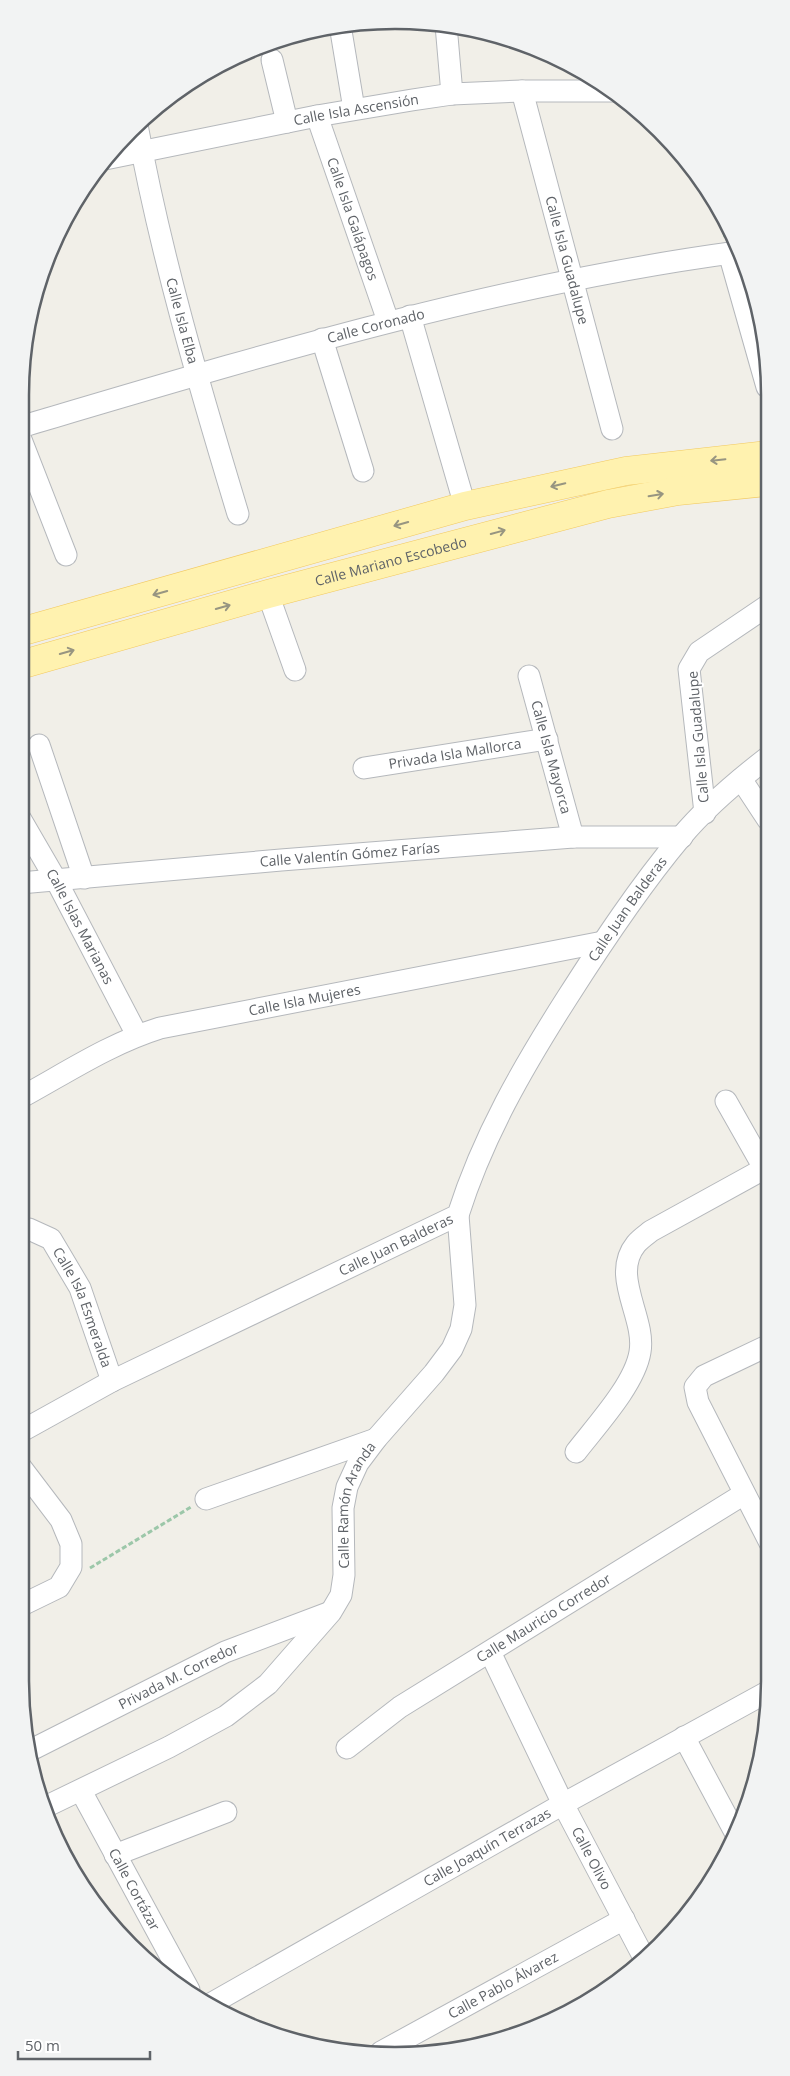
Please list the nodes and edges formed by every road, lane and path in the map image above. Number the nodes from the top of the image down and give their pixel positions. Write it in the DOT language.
graph roads {
  1 [pos="341,33"];
  2 [pos="447,33"];
  3 [pos="272,60"];
  4 [pos="522,91"];
  5 [pos="599,91"];
  6 [pos="452,94"];
  7 [pos="354,110"];
  8 [pos="318,116"];
  9 [pos="287,122"];
  10 [pos="139,134"];
  11 [pos="142,150"];
  12 [pos="118,156"];
  13 [pos="732,252"];
  14 [pos="737,266"];
  15 [pos="572,279"];
  16 [pos="410,316"];
  17 [pos="388,321"];
  18 [pos="322,339"];
  19 [pos="758,352"];
  20 [pos="196,375"];
  21 [pos="29,424"];
  22 [pos="612,429"];
  23 [pos="761,456"];
  24 [pos="29,460"];
  25 [pos="363,472"];
  26 [pos="761,483"];
  27 [pos="464,506"];
  28 [pos="238,514"];
  29 [pos="66,555"];
  30 [pos="268,594"];
  31 [pos="761,610"];
  32 [pos="29,629"];
  33 [pos="29,662"];
  34 [pos="295,670"];
  35 [pos="529,676"];
  36 [pos="547,739"];
  37 [pos="39,745"];
  38 [pos="761,762"];
  39 [pos="364,768"];
  40 [pos="740,779"];
  41 [pos="761,810"];
  42 [pos="705,813"];
  43 [pos="29,834"];
  44 [pos="573,837"];
  45 [pos="682,837"];
  46 [pos="84,878"];
  47 [pos="56,880"];
  48 [pos="29,882"];
  49 [pos="602,942"];
  50 [pos="137,1035"];
  51 [pos="29,1093"];
  52 [pos="726,1101"];
  53 [pos="761,1159"];
  54 [pos="761,1170"];
  55 [pos="458,1215"];
  56 [pos="29,1229"];
  57 [pos="761,1349"];
  58 [pos="112,1381"];
  59 [pos="29,1427"];
  60 [pos="376,1439"];
  61 [pos="576,1452"];
  62 [pos="29,1478"];
  63 [pos="744,1494"];
  64 [pos="206,1499"];
  65 [pos="761,1526"];
  66 [pos="59,1587"];
  67 [pos="29,1602"];
  68 [pos="331,1612"];
  69 [pos="490,1652"];
  70 [pos="760,1696"];
  71 [pos="684,1737"];
  72 [pos="35,1748"];
  73 [pos="347,1748"];
  74 [pos="81,1791"];
  75 [pos="563,1804"];
  76 [pos="50,1805"];
  77 [pos="226,1812"];
  78 [pos="731,1825"];
  79 [pos="114,1855"];
  80 [pos="624,1919"];
  81 [pos="641,1952"];
  82 [pos="182,1979"];
  83 [pos="217,2000"];
  84 [pos="390,2047"];
  1 -- 7 [label="street"];
  2 -- 6 [label="street"];
  3 -- 9 [label="street"];
  4 -- 5 [label="street, Calle Isla Ascensión"];
  4 -- 6 [label="street, Calle Isla Ascensión"];
  4 -- 15 [label="street, Calle Isla Guadalupe"];
  6 -- 7 [label="street, Calle Isla Ascensión"];
  7 -- 8 [label="street, Calle Isla Ascensión"];
  8 -- 9 [label="street, Calle Isla Ascensión"];
  8 -- 17 [label="street, Calle Isla Galápagos"];
  9 -- 11 [label="street, Calle Isla Ascensión"];
  10 -- 11 [label="street, Calle Isla Elba"];
  11 -- 12 [label="street, Calle Isla Ascensión"];
  11 -- 20 [label="street, Calle Isla Elba"];
  13 -- 15 [label="street, Calle Coronado"];
  14 -- 19 [label="street"];
  15 -- 16 [label="street, Calle Coronado"];
  15 -- 22 [label="street, Calle Isla Guadalupe"];
  16 -- 17 [label="street, Calle Coronado"];
  16 -- 27 [label="street"];
  17 -- 18 [label="street, Calle Coronado"];
  18 -- 20 [label="street, Calle Coronado"];
  18 -- 25 [label="street"];
  20 -- 21 [label="street, Calle Coronado"];
  20 -- 28 [label="street, Calle Isla Elba"];
  23 -- 27 [label="main road, one-way"];
  24 -- 29 [label="street"];
  30 -- 26 [label="main road, Calle Mariano Escobedo, one-way"];
  27 -- 32 [label="main road, one-way"];
  33 -- 30 [label="main road, Calle Mariano Escobedo, one-way"];
  30 -- 34 [label="street"];
  31 -- 42 [label="street, Calle Isla Guadalupe"];
  35 -- 36 [label="street, Calle Isla Mayorca"];
  36 -- 39 [label="street, Privada Isla Mallorca"];
  36 -- 44 [label="street, Calle Isla Mayorca"];
  37 -- 46 [label="street"];
  38 -- 40 [label="street, Calle Juan Balderas"];
  40 -- 41 [label="street"];
  40 -- 42 [label="street, Calle Juan Balderas"];
  42 -- 45 [label="street, Calle Juan Balderas"];
  43 -- 47 [label="street, Calle Islas Marianas"];
  44 -- 45 [label="street, Calle Valentín Gómez Farías"];
  44 -- 46 [label="street, Calle Valentín Gómez Farías"];
  45 -- 49 [label="street, Calle Juan Balderas"];
  46 -- 47 [label="street, Calle Valentín Gómez Farías"];
  47 -- 48 [label="street, Calle Valentín Gómez Farías"];
  47 -- 50 [label="street, Calle Islas Marianas"];
  49 -- 50 [label="street, Calle Isla Mujeres"];
  49 -- 55 [label="street, Calle Juan Balderas"];
  50 -- 51 [label="street, Calle Isla Mujeres"];
  52 -- 53 [label="street"];
  54 -- 61 [label="street"];
  55 -- 58 [label="street, Calle Juan Balderas"];
  55 -- 60 [label="street"];
  56 -- 58 [label="street, Calle Isla Esmeralda"];
  57 -- 63 [label="street"];
  58 -- 59 [label="street, Calle Juan Balderas"];
  60 -- 64 [label="street, Calle Ramón Aranda"];
  60 -- 68 [label="street, Calle Ramón Aranda"];
  62 -- 66 [label="street"];
  63 -- 65 [label="street"];
  63 -- 69 [label="street, Calle Mauricio Corredor"];
  64 -- 66 [label="path"];
  66 -- 67 [label="street"];
  68 -- 72 [label="street, Privada M. Corredor"];
  68 -- 74 [label="street, Calle Ramón Aranda"];
  69 -- 73 [label="street, Calle Mauricio Corredor"];
  69 -- 75 [label="street, Calle Olivo"];
  70 -- 71 [label="street, Calle Joaquín Terrazas"];
  71 -- 75 [label="street, Calle Joaquín Terrazas"];
  71 -- 78 [label="street"];
  74 -- 76 [label="street, Calle Ramón Aranda"];
  74 -- 79 [label="street, Calle Cortázar"];
  75 -- 80 [label="street, Calle Olivo"];
  75 -- 83 [label="street, Calle Joaquín Terrazas"];
  77 -- 79 [label="street"];
  79 -- 82 [label="street, Calle Cortázar"];
  80 -- 81 [label="street, Calle Olivo"];
  80 -- 84 [label="street, Calle Pablo Álvarez"];
}
